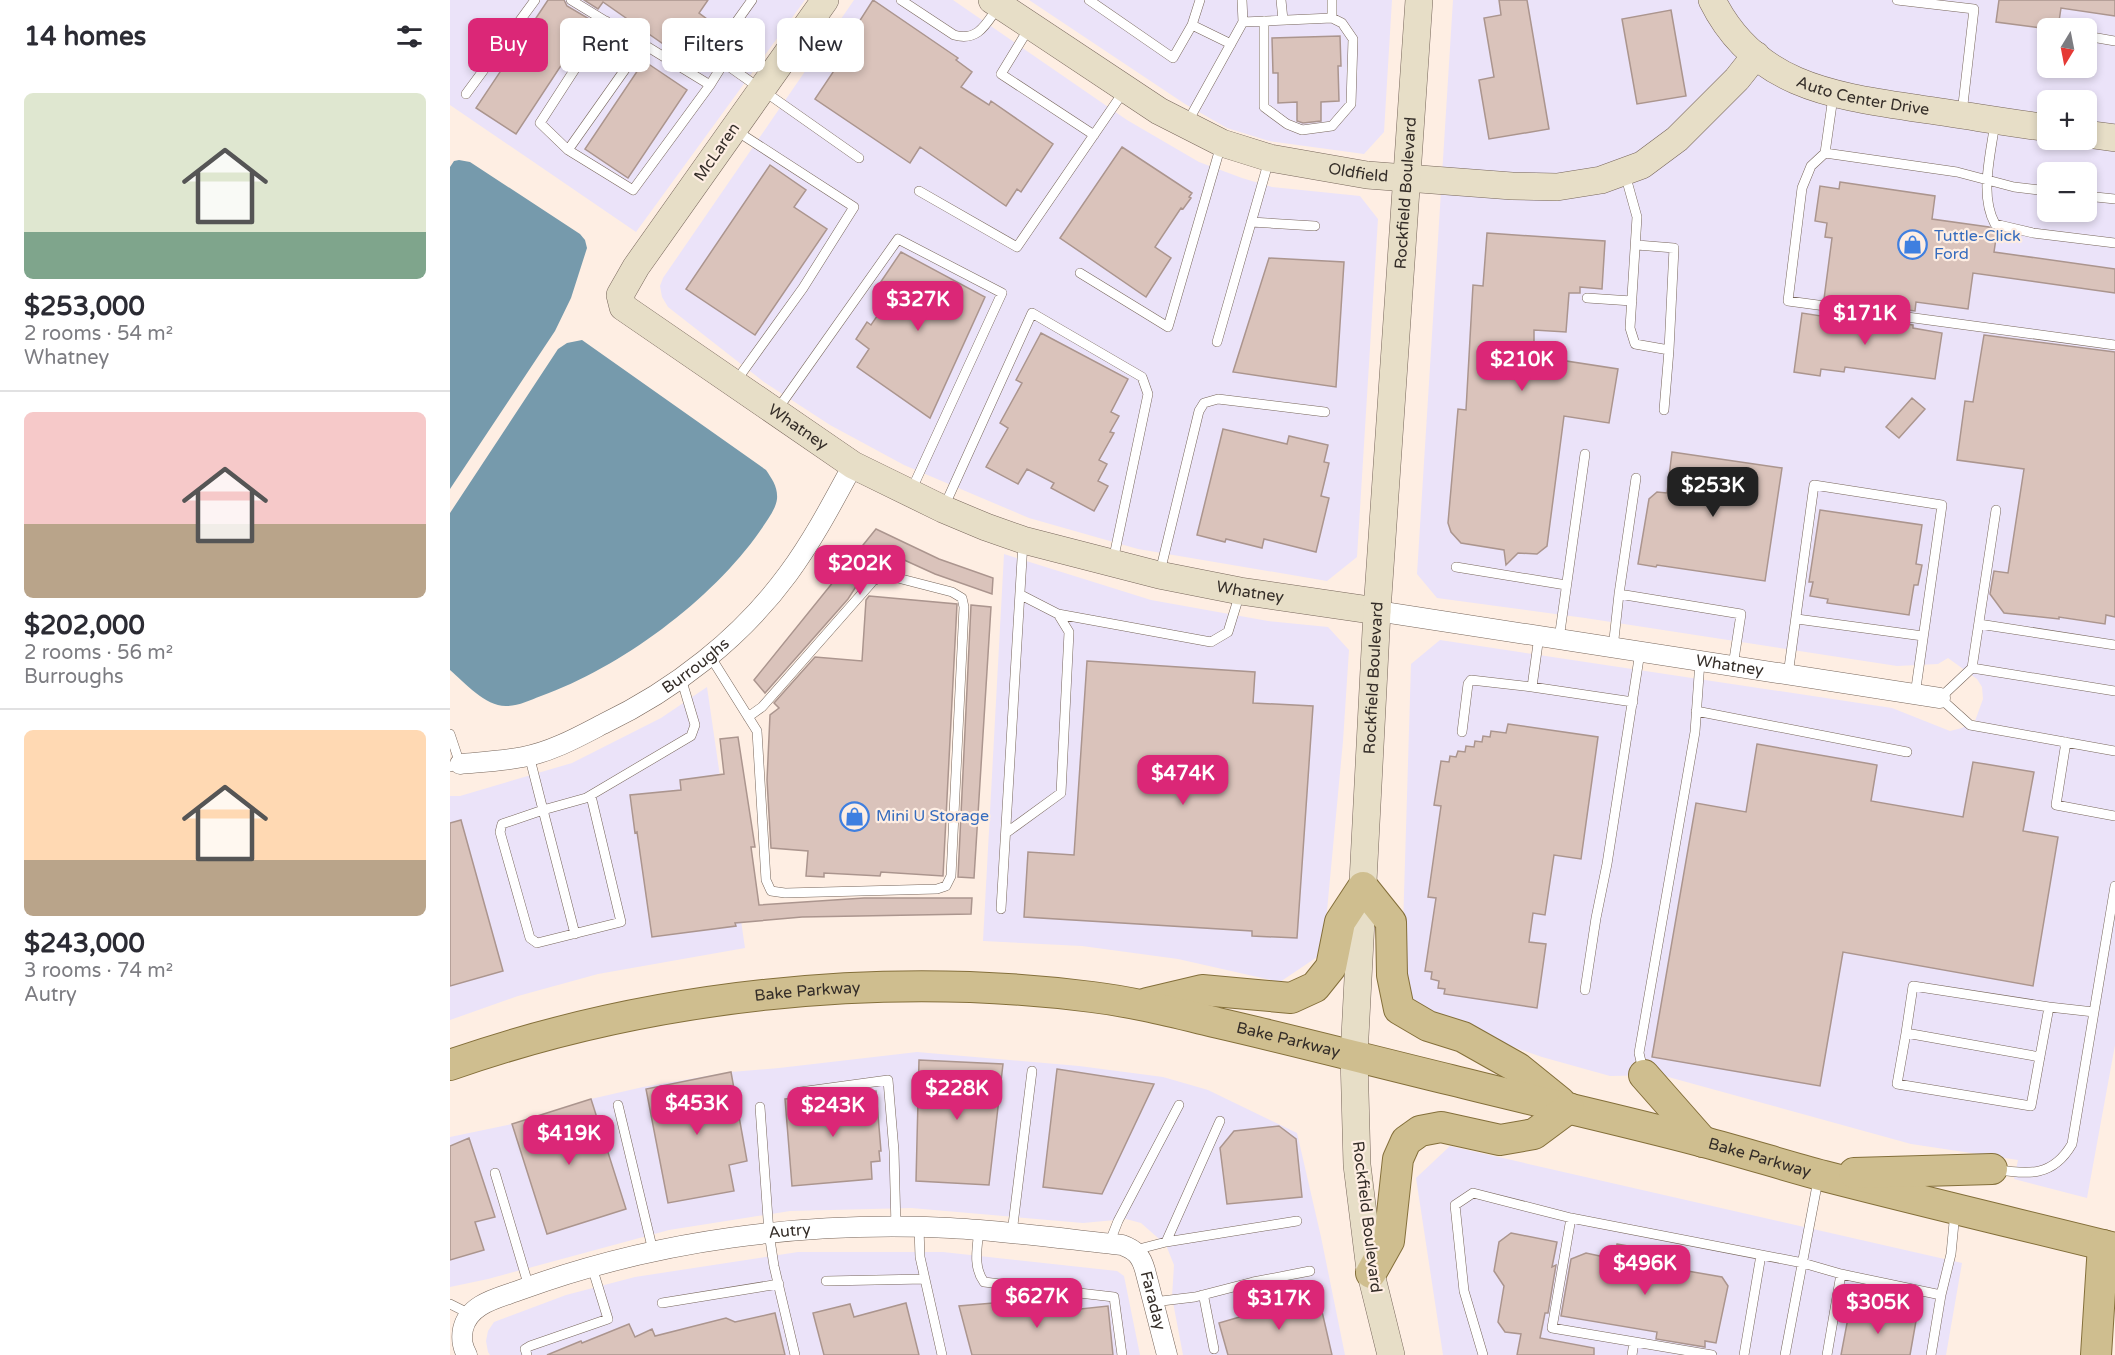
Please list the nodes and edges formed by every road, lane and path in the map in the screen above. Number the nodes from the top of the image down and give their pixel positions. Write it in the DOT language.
graph roads {
  1 [pos="535,0"];
  2 [pos="571,0"];
  3 [pos="752,0"];
  4 [pos="825,0"];
  5 [pos="902,0"];
  6 [pos="1089,0"];
  7 [pos="1200,0"];
  8 [pos="1242,0"];
  9 [pos="1281,0"];
  10 [pos="1332,0"];
  11 [pos="1419,0"];
  12 [pos="1712,0"];
  13 [pos="1897,0"];
  14 [pos="996,2"];
  15 [pos="601,18"];
  16 [pos="739,18"];
  17 [pos="1332,18"];
  18 [pos="1264,21"];
  19 [pos="1283,21"];
  20 [pos="1243,22"];
  21 [pos="1192,25"];
  22 [pos="1030,26"];
  23 [pos="2097,38"];
  24 [pos="2115,41"];
  25 [pos="1231,44"];
  26 [pos="650,48"];
  27 [pos="1756,55"];
  28 [pos="573,72"];
  29 [pos="623,72"];
  30 [pos="718,72"];
  31 [pos="737,72"];
  32 [pos="710,85"];
  33 [pos="1126,89"];
  34 [pos="762,90"];
  35 [pos="466,94"];
  36 [pos="1834,94"];
  37 [pos="1962,115"];
  38 [pos="1996,120"];
  39 [pos="1186,125"];
  40 [pos="2037,126"];
  41 [pos="734,129"];
  42 [pos="1094,135"];
  43 [pos="2097,136"];
  44 [pos="2115,138"];
  45 [pos="1222,143"];
  46 [pos="568,150"];
  47 [pos="1825,153"];
  48 [pos="859,158"];
  49 [pos="1270,158"];
  50 [pos="1624,173"];
  51 [pos="1406,178"];
  52 [pos="1987,180"];
  53 [pos="2037,190"];
  54 [pos="919,191"];
  55 [pos="2097,197"];
  56 [pos="2115,199"];
  57 [pos="1251,222"];
  58 [pos="1315,226"];
  59 [pos="2115,243"];
  60 [pos="1637,245"];
  61 [pos="1080,273"];
  62 [pos="1587,298"];
  63 [pos="1632,301"];
  64 [pos="623,307"];
  65 [pos="1217,342"];
  66 [pos="2115,345"];
  67 [pos="1670,350"];
  68 [pos="735,383"];
  69 [pos="1664,410"];
  70 [pos="776,411"];
  71 [pos="1324,412"];
  72 [pos="1585,454"];
  73 [pos="853,465"];
  74 [pos="1636,478"];
  75 [pos="909,493"];
  76 [pos="943,509"];
  77 [pos="1996,510"];
  78 [pos="1023,540"];
  79 [pos="1113,564"];
  80 [pos="1456,567"];
  81 [pos="1159,574"];
  82 [pos="1566,585"];
  83 [pos="1240,591"];
  84 [pos="1619,594"];
  85 [pos="1021,595"];
  86 [pos="1377,611"];
  87 [pos="1058,614"];
  88 [pos="1797,619"];
  89 [pos="1979,624"];
  90 [pos="1539,636"];
  91 [pos="1923,636"];
  92 [pos="1559,639"];
  93 [pos="2115,645"];
  94 [pos="1613,648"];
  95 [pos="1640,652"];
  96 [pos="710,656"];
  97 [pos="1700,661"];
  98 [pos="1733,666"];
  99 [pos="1972,669"];
  100 [pos="1788,675"];
  101 [pos="681,678"];
  102 [pos="1532,687"];
  103 [pos="2115,691"];
  104 [pos="1915,694"];
  105 [pos="1940,698"];
  106 [pos="1633,702"];
  107 [pos="1696,711"];
  108 [pos="748,717"];
  109 [pos="1462,732"];
  110 [pos="450,734"];
  111 [pos="2066,742"];
  112 [pos="2115,751"];
  113 [pos="1907,752"];
  114 [pos="529,755"];
  115 [pos="455,766"];
  116 [pos="591,796"];
  117 [pos="543,810"];
  118 [pos="2115,816"];
  119 [pos="1006,833"];
  120 [pos="2115,886"];
  121 [pos="1363,887"];
  122 [pos="1001,909"];
  123 [pos="575,934"];
  124 [pos="1585,990"];
  125 [pos="1138,1005"];
  126 [pos="2049,1007"];
  127 [pos="2094,1012"];
  128 [pos="1906,1033"];
  129 [pos="1354,1056"];
  130 [pos="2040,1057"];
  131 [pos="450,1065"];
  132 [pos="1032,1071"];
  133 [pos="1644,1075"];
  134 [pos="800,1092"];
  135 [pos="1179,1105"];
  136 [pos="618,1106"];
  137 [pos="760,1107"];
  138 [pos="1569,1108"];
  139 [pos="1220,1121"];
  140 [pos="1703,1142"];
  141 [pos="1992,1169"];
  142 [pos="495,1173"];
  143 [pos="1819,1175"];
  144 [pos="1955,1209"];
  145 [pos="1570,1218"];
  146 [pos="1297,1221"];
  147 [pos="896,1227"];
  148 [pos="920,1228"];
  149 [pos="979,1230"];
  150 [pos="769,1233"];
  151 [pos="1012,1233"];
  152 [pos="1166,1242"];
  153 [pos="1109,1244"];
  154 [pos="2109,1246"];
  155 [pos="1135,1250"];
  156 [pos="653,1251"];
  157 [pos="1761,1255"];
  158 [pos="1803,1263"];
  159 [pos="592,1267"];
  160 [pos="1310,1271"];
  161 [pos="1371,1273"];
  162 [pos="1841,1274"];
  163 [pos="925,1279"];
  164 [pos="826,1281"];
  165 [pos="779,1284"];
  166 [pos="529,1287"];
  167 [pos="1202,1295"];
  168 [pos="1941,1295"];
  169 [pos="1153,1302"];
  170 [pos="662,1303"];
  171 [pos="450,1304"];
  172 [pos="467,1319"];
  173 [pos="1634,1342"];
  174 [pos="1214,1349"];
  175 [pos="467,1355"];
  176 [pos="527,1355"];
  177 [pos="795,1355"];
  178 [pos="942,1355"];
  179 [pos="1122,1355"];
  180 [pos="1167,1355"];
  181 [pos="1391,1355"];
  182 [pos="1483,1355"];
  183 [pos="1632,1355"];
  184 [pos="1712,1355"];
  185 [pos="1744,1355"];
  186 [pos="1785,1355"];
  187 [pos="1827,1355"];
  188 [pos="1931,1355"];
  189 [pos="2096,1355"];
  1 -- 35 [label="lane"];
  2 -- 15 [label="lane"];
  3 -- 16 [label="lane"];
  4 -- 34 [label="street, McLaren"];
  5 -- 14 [label="lane"];
  6 -- 21 [label="lane"];
  7 -- 21 [label="lane"];
  8 -- 20 [label="lane"];
  9 -- 19 [label="lane"];
  10 -- 17 [label="lane"];
  11 -- 51 [label="street, Rockfield Boulevard"];
  12 -- 27 [label="street, Auto Center Drive"];
  13 -- 37 [label="lane"];
  14 -- 22 [label="street, Oldfield"];
  17 -- 18 [label="lane"];
  17 -- 19 [label="lane"];
  18 -- 19 [label="lane"];
  18 -- 20 [label="lane"];
  20 -- 25 [label="lane"];
  21 -- 25 [label="lane"];
  22 -- 33 [label="street, Oldfield"];
  22 -- 42 [label="lane"];
  23 -- 24 [label="lane"];
  25 -- 39 [label="lane"];
  26 -- 32 [label="lane"];
  27 -- 36 [label="street, Auto Center Drive"];
  27 -- 50 [label="street, Oldfield"];
  28 -- 46 [label="lane"];
  29 -- 46 [label="lane"];
  30 -- 32 [label="lane"];
  31 -- 34 [label="lane"];
  32 -- 46 [label="lane"];
  33 -- 39 [label="street, Oldfield"];
  33 -- 42 [label="lane"];
  34 -- 41 [label="street, McLaren"];
  34 -- 48 [label="lane"];
  36 -- 37 [label="street, Auto Center Drive"];
  36 -- 47 [label="lane"];
  37 -- 38 [label="street, Auto Center Drive"];
  38 -- 40 [label="street, Auto Center Drive"];
  38 -- 52 [label="lane"];
  39 -- 45 [label="street, Oldfield"];
  41 -- 64 [label="street, McLaren"];
  41 -- 68 [label="lane"];
  42 -- 54 [label="lane"];
  43 -- 44 [label="street"];
  45 -- 49 [label="street, Oldfield"];
  45 -- 61 [label="lane"];
  47 -- 52 [label="lane"];
  47 -- 66 [label="lane"];
  49 -- 51 [label="street, Oldfield"];
  49 -- 57 [label="lane"];
  50 -- 51 [label="street, Oldfield"];
  50 -- 60 [label="lane"];
  51 -- 86 [label="street, Rockfield Boulevard"];
  52 -- 53 [label="lane"];
  52 -- 59 [label="lane"];
  55 -- 56 [label="lane"];
  57 -- 58 [label="lane"];
  57 -- 65 [label="lane"];
  60 -- 63 [label="lane"];
  60 -- 67 [label="lane"];
  62 -- 63 [label="lane"];
  63 -- 67 [label="lane"];
  64 -- 68 [label="street, Whatney"];
  67 -- 69 [label="lane"];
  68 -- 70 [label="street, Whatney"];
  70 -- 73 [label="street, Whatney"];
  70 -- 75 [label="lane"];
  71 -- 81 [label="lane"];
  72 -- 82 [label="lane"];
  73 -- 75 [label="street, Whatney"];
  73 -- 96 [label="street, Burroughs"];
  74 -- 84 [label="lane"];
  75 -- 76 [label="street, Whatney"];
  76 -- 78 [label="street, Whatney"];
  76 -- 79 [label="lane"];
  77 -- 89 [label="lane"];
  78 -- 79 [label="street, Whatney"];
  78 -- 85 [label="lane"];
  79 -- 81 [label="street, Whatney"];
  80 -- 82 [label="lane"];
  81 -- 83 [label="street, Whatney"];
  82 -- 92 [label="lane"];
  83 -- 86 [label="street, Whatney"];
  83 -- 87 [label="lane"];
  84 -- 94 [label="lane"];
  84 -- 98 [label="lane"];
  85 -- 87 [label="lane"];
  85 -- 119 [label="lane"];
  86 -- 90 [label="street, Whatney"];
  86 -- 121 [label="street, Rockfield Boulevard"];
  87 -- 119 [label="lane"];
  88 -- 91 [label="lane"];
  88 -- 91 [label="lane"];
  88 -- 100 [label="lane"];
  89 -- 93 [label="lane"];
  89 -- 99 [label="lane"];
  90 -- 92 [label="street, Whatney"];
  90 -- 102 [label="lane"];
  91 -- 104 [label="lane"];
  92 -- 94 [label="street, Whatney"];
  94 -- 95 [label="street, Whatney"];
  95 -- 97 [label="street, Whatney"];
  95 -- 106 [label="lane"];
  96 -- 101 [label="street, Burroughs"];
  96 -- 108 [label="lane"];
  97 -- 98 [label="street, Whatney"];
  97 -- 107 [label="lane"];
  98 -- 100 [label="street, Whatney"];
  99 -- 103 [label="lane"];
  99 -- 105 [label="lane"];
  100 -- 104 [label="street, Whatney"];
  101 -- 114 [label="street, Burroughs"];
  101 -- 116 [label="lane"];
  102 -- 106 [label="lane"];
  102 -- 109 [label="lane"];
  104 -- 105 [label="street, Whatney"];
  105 -- 111 [label="lane"];
  106 -- 124 [label="lane"];
  107 -- 113 [label="lane"];
  107 -- 133 [label="lane"];
  108 -- 108 [label="lane"];
  110 -- 115 [label="lane"];
  111 -- 112 [label="lane"];
  111 -- 118 [label="lane"];
  114 -- 115 [label="street, Burroughs"];
  114 -- 117 [label="lane"];
  116 -- 117 [label="lane"];
  116 -- 123 [label="lane"];
  117 -- 123 [label="lane"];
  117 -- 123 [label="lane"];
  119 -- 122 [label="lane"];
  120 -- 127 [label="lane"];
  121 -- 125 [label="main road"];
  121 -- 129 [label="street, Rockfield Boulevard"];
  121 -- 138 [label="main road"];
  125 -- 129 [label="main road, Bake Parkway"];
  125 -- 131 [label="main road, Bake Parkway"];
  126 -- 127 [label="lane"];
  126 -- 128 [label="lane"];
  126 -- 130 [label="lane"];
  127 -- 141 [label="lane"];
  128 -- 130 [label="lane"];
  128 -- 130 [label="lane"];
  129 -- 138 [label="main road, Bake Parkway"];
  129 -- 161 [label="street, Rockfield Boulevard"];
  132 -- 151 [label="lane"];
  133 -- 140 [label="main road"];
  134 -- 147 [label="lane"];
  135 -- 153 [label="lane"];
  136 -- 156 [label="lane"];
  137 -- 150 [label="lane"];
  138 -- 140 [label="main road, Bake Parkway"];
  138 -- 161 [label="main road"];
  139 -- 152 [label="lane"];
  140 -- 143 [label="main road, Bake Parkway"];
  141 -- 143 [label="main road"];
  142 -- 166 [label="lane"];
  143 -- 144 [label="main road, Bake Parkway"];
  143 -- 158 [label="lane"];
  144 -- 154 [label="main road, Bake Parkway"];
  144 -- 168 [label="lane"];
  145 -- 157 [label="lane"];
  145 -- 173 [label="lane"];
  145 -- 182 [label="lane"];
  146 -- 152 [label="lane"];
  147 -- 148 [label="street, Autry"];
  147 -- 150 [label="street, Autry"];
  148 -- 149 [label="street, Autry"];
  148 -- 163 [label="lane"];
  149 -- 151 [label="street, Autry"];
  149 -- 179 [label="lane"];
  150 -- 156 [label="street, Autry"];
  150 -- 165 [label="lane"];
  151 -- 153 [label="street, Autry"];
  152 -- 155 [label="lane"];
  153 -- 155 [label="street, Autry"];
  154 -- 189 [label="main road"];
  155 -- 169 [label="street, Faraday"];
  156 -- 159 [label="street, Autry"];
  157 -- 158 [label="lane"];
  157 -- 185 [label="lane"];
  158 -- 162 [label="lane"];
  158 -- 186 [label="lane"];
  159 -- 166 [label="street, Autry"];
  159 -- 176 [label="lane"];
  160 -- 167 [label="lane"];
  161 -- 181 [label="street, Rockfield Boulevard"];
  162 -- 168 [label="lane"];
  162 -- 187 [label="lane"];
  163 -- 164 [label="lane"];
  163 -- 178 [label="lane"];
  165 -- 170 [label="lane"];
  165 -- 177 [label="lane"];
  166 -- 172 [label="street, Autry"];
  167 -- 169 [label="lane"];
  167 -- 174 [label="lane"];
  168 -- 188 [label="lane"];
  169 -- 180 [label="street, Faraday"];
  171 -- 172 [label="lane"];
  172 -- 175 [label="street"];
  173 -- 183 [label="lane"];
  173 -- 184 [label="lane"];
}
